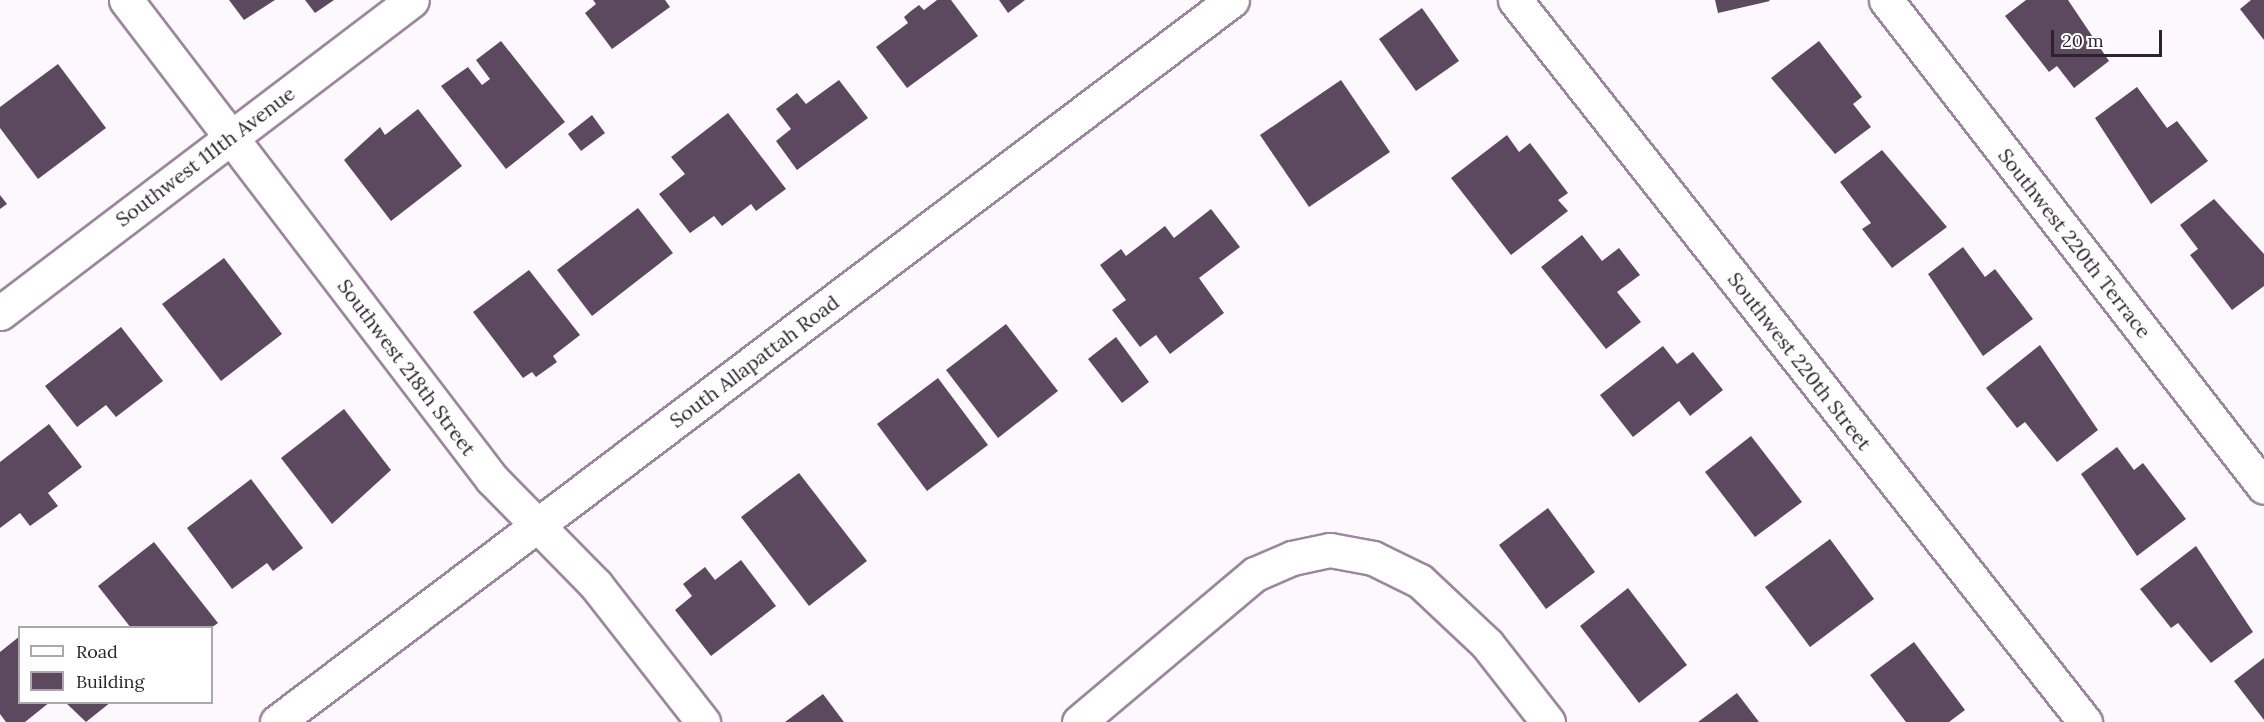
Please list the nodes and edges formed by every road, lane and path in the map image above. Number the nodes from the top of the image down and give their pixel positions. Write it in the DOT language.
graph roads {
  1 [pos="126,0"];
  2 [pos="412,0"];
  3 [pos="1232,0"];
  4 [pos="1515,0"];
  5 [pos="1886,0"];
  6 [pos="231,136"];
  7 [pos="0,313"];
  8 [pos="2264,487"];
  9 [pos="537,524"];
  10 [pos="277,722"];
  11 [pos="704,722"];
  12 [pos="1079,722"];
  13 [pos="1548,722"];
  14 [pos="2085,722"];
  1 -- 6 [label="street, Southwest 218th Street"];
  2 -- 6 [label="street, Southwest 111th Avenue"];
  3 -- 9 [label="street, South Allapattah Road"];
  4 -- 14 [label="street, Southwest 220th Street"];
  5 -- 8 [label="street, Southwest 220th Terrace"];
  6 -- 7 [label="street, Southwest 111th Avenue"];
  6 -- 9 [label="street, Southwest 218th Street"];
  9 -- 10 [label="street, South Allapattah Road"];
  9 -- 11 [label="street, Southwest 218th Street"];
  12 -- 13 [label="street"];
}
